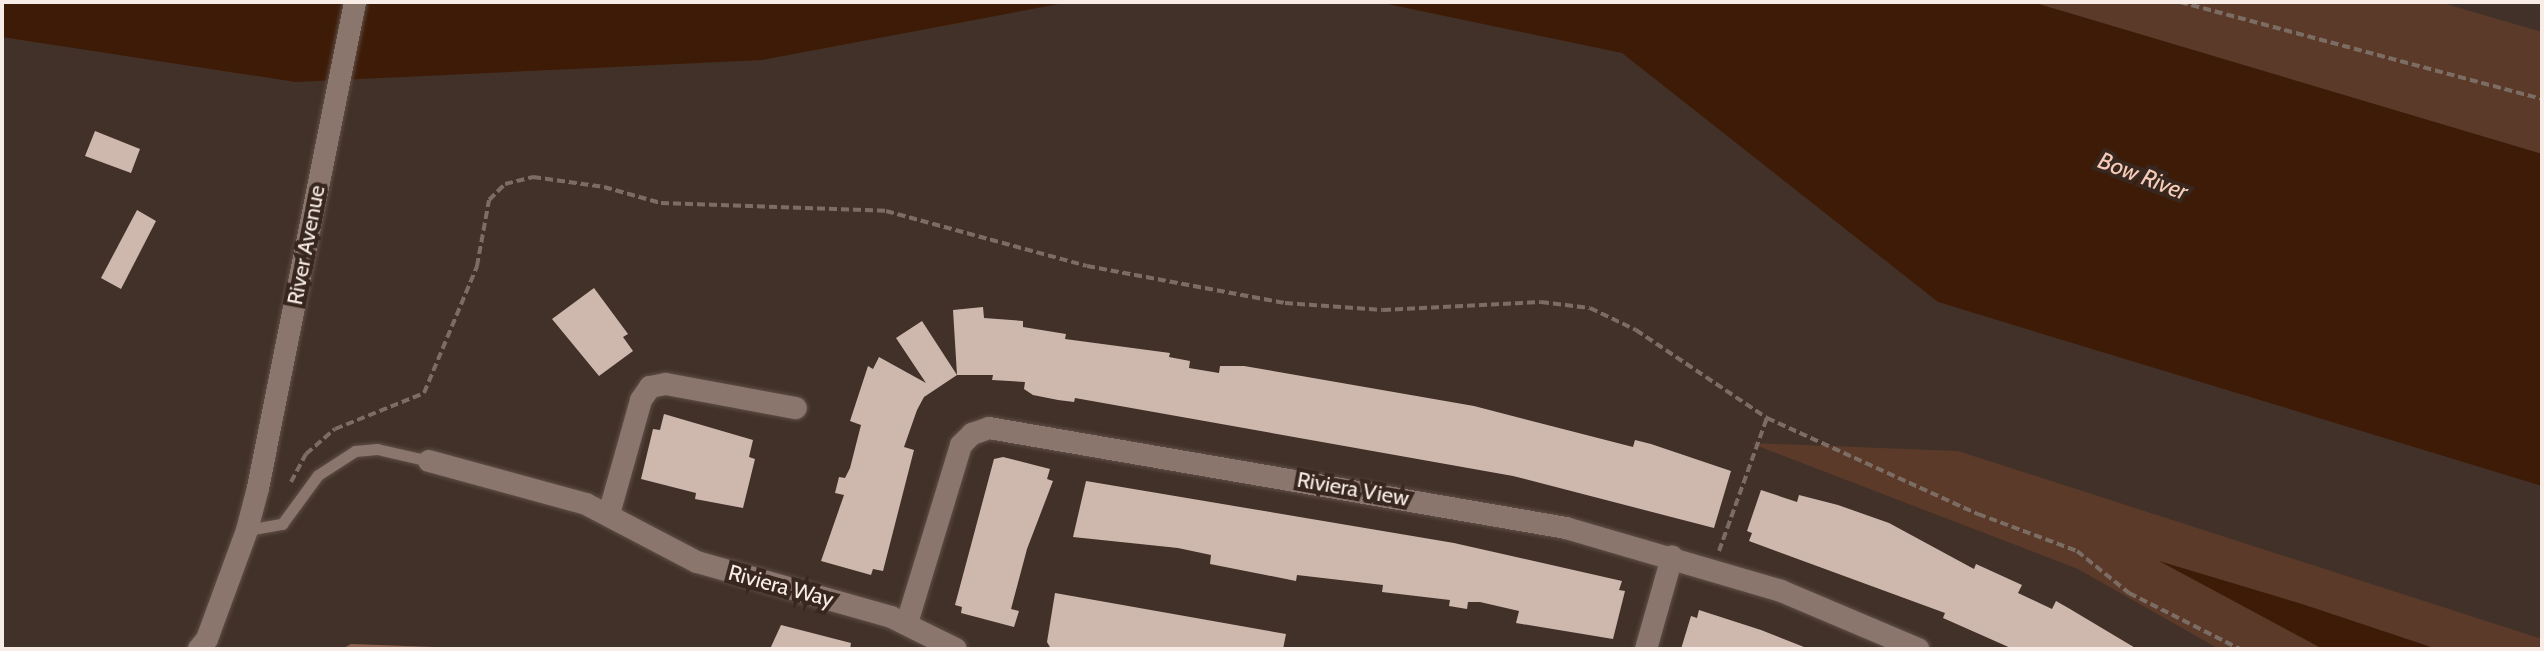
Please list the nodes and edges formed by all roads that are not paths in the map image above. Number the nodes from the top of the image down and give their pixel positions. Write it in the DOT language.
graph roads {
  1 [pos="355,2"];
  2 [pos="796,408"];
  3 [pos="429,461"];
  4 [pos="609,514"];
  5 [pos="247,530"];
  6 [pos="1672,557"];
  7 [pos="907,623"];
  8 [pos="199,649"];
  9 [pos="956,649"];
  10 [pos="1646,649"];
  11 [pos="1918,649"];
  1 -- 5 [label="street, River Avenue"];
  2 -- 4 [label="street"];
  3 -- 4 [label="street, Riviera Way"];
  3 -- 5 [label="lane"];
  4 -- 7 [label="street, Riviera Way"];
  5 -- 8 [label="street, River Avenue"];
  6 -- 7 [label="street, Riviera View"];
  6 -- 10 [label="street"];
  6 -- 11 [label="street, Riviera View"];
  7 -- 9 [label="street, Riviera Way"];
}
